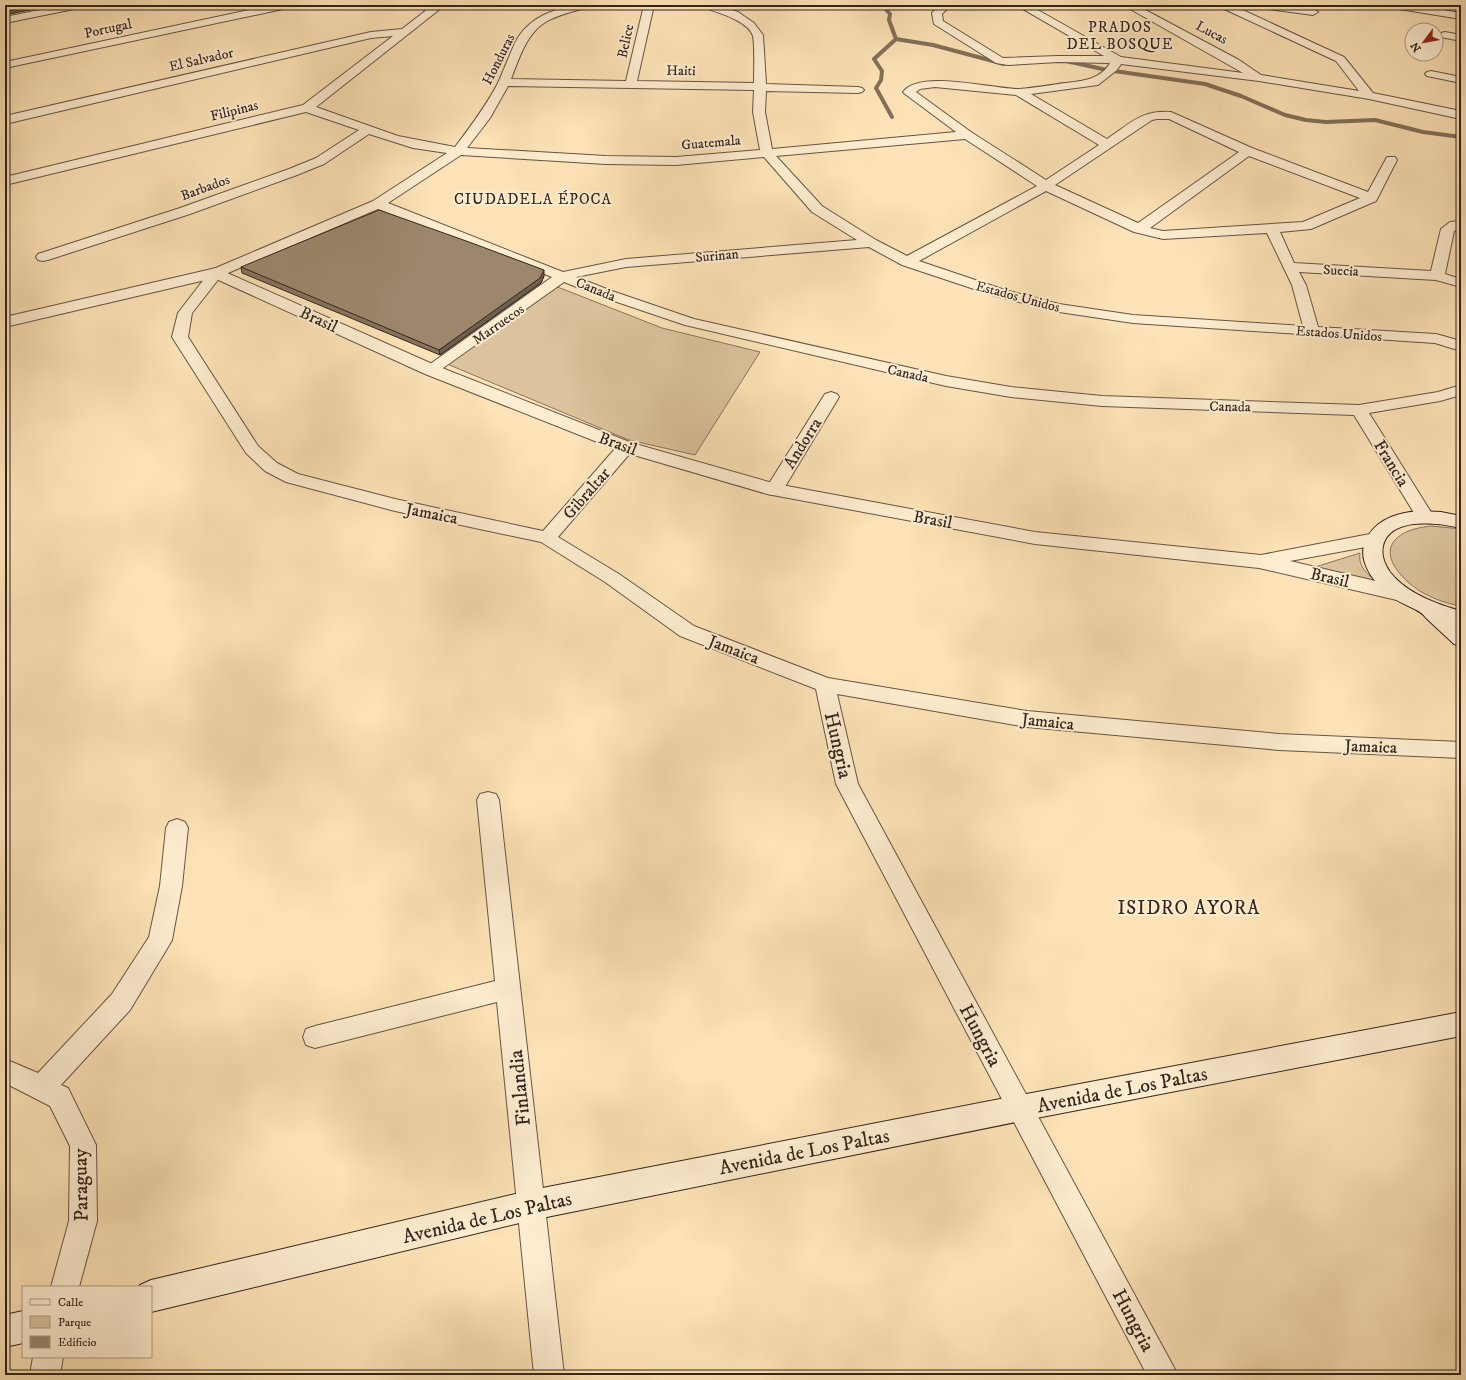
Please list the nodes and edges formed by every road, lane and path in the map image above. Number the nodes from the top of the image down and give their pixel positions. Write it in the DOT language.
graph roads {
  1 [pos="79,5"];
  2 [pos="288,5"];
  3 [pos="440,5"];
  4 [pos="585,5"];
  5 [pos="648,5"];
  6 [pos="706,5"];
  7 [pos="946,5"];
  8 [pos="1021,5"];
  9 [pos="1128,5"];
  10 [pos="1224,5"];
  11 [pos="1260,5"];
  12 [pos="1393,5"];
  13 [pos="1314,12"];
  14 [pos="1461,16"];
  15 [pos="5,20"];
  16 [pos="404,32"];
  17 [pos="1445,35"];
  18 [pos="1461,38"];
  19 [pos="1116,64"];
  20 [pos="5,65"];
  21 [pos="1431,74"];
  22 [pos="1259,78"];
  23 [pos="1461,80"];
  24 [pos="504,82"];
  25 [pos="631,84"];
  26 [pos="760,87"];
  27 [pos="858,90"];
  28 [pos="1019,92"];
  29 [pos="1369,96"];
  30 [pos="307,108"];
  31 [pos="1461,115"];
  32 [pos="5,120"];
  33 [pos="369,129"];
  34 [pos="967,135"];
  35 [pos="1108,145"];
  36 [pos="458,151"];
  37 [pos="1248,151"];
  38 [pos="767,153"];
  39 [pos="1391,160"];
  40 [pos="5,181"];
  41 [pos="1046,186"];
  42 [pos="1371,198"];
  43 [pos="378,204"];
  44 [pos="1461,225"];
  45 [pos="1139,229"];
  46 [pos="1272,229"];
  47 [pos="871,243"];
  48 [pos="43,257"];
  49 [pos="907,262"];
  50 [pos="1290,267"];
  51 [pos="216,273"];
  52 [pos="564,276"];
  53 [pos="1437,276"];
  54 [pos="1461,283"];
  55 [pos="5,322"];
  56 [pos="1312,332"];
  57 [pos="1461,346"];
  58 [pos="431,370"];
  59 [pos="1461,390"];
  60 [pos="831,397"];
  61 [pos="1359,410"];
  62 [pos="626,447"];
  63 [pos="774,490"];
  64 [pos="1425,517"];
  65 [pos="1461,522"];
  66 [pos="547,538"];
  67 [pos="1375,539"];
  68 [pos="1259,560"];
  69 [pos="1401,594"];
  70 [pos="1429,609"];
  71 [pos="1461,618"];
  72 [pos="1461,639"];
  73 [pos="825,685"];
  74 [pos="1461,750"];
  75 [pos="488,800"];
  76 [pos="177,828"];
  77 [pos="508,989"];
  78 [pos="1461,1024"];
  79 [pos="315,1037"];
  80 [pos="5,1071"];
  81 [pos="41,1088"];
  82 [pos="1020,1108"];
  83 [pos="532,1205"];
  84 [pos="65,1286"];
  85 [pos="152,1296"];
  86 [pos="22,1327"];
  87 [pos="5,1331"];
  88 [pos="48,1358"];
  89 [pos="45,1375"];
  90 [pos="549,1375"];
  91 [pos="1163,1375"];
  1 -- 15 [label="street"];
  2 -- 20 [label="street, Portugal"];
  3 -- 16 [label="street, Filipinas"];
  4 -- 24 [label="street, Honduras"];
  5 -- 25 [label="street, Belice"];
  6 -- 26 [label="street, Estados Unidos"];
  7 -- 19 [label="street"];
  8 -- 19 [label="street"];
  9 -- 22 [label="street, Lucas"];
  10 -- 29 [label="street"];
  11 -- 13 [label="street"];
  12 -- 14 [label="street"];
  16 -- 30 [label="street, Filipinas"];
  16 -- 32 [label="street, El Salvador"];
  17 -- 18 [label="street"];
  19 -- 22 [label="street"];
  19 -- 28 [label="street"];
  21 -- 23 [label="street"];
  22 -- 29 [label="street"];
  24 -- 25 [label="street, Haiti"];
  24 -- 36 [label="street, Honduras"];
  25 -- 26 [label="street, Haiti"];
  26 -- 27 [label="street, Haiti"];
  26 -- 38 [label="street, Estados Unidos"];
  28 -- 34 [label="street"];
  28 -- 35 [label="street"];
  29 -- 31 [label="street"];
  30 -- 33 [label="street, Guatemala"];
  30 -- 40 [label="street, Filipinas"];
  33 -- 36 [label="street, Guatemala"];
  33 -- 48 [label="street, Barbados"];
  34 -- 38 [label="street, Guatemala"];
  34 -- 41 [label="street"];
  35 -- 37 [label="street"];
  35 -- 41 [label="street"];
  36 -- 38 [label="street, Guatemala"];
  36 -- 43 [label="street, Honduras"];
  37 -- 42 [label="street"];
  37 -- 45 [label="street"];
  38 -- 47 [label="street, Estados Unidos"];
  39 -- 42 [label="street"];
  41 -- 45 [label="street"];
  41 -- 49 [label="street"];
  42 -- 46 [label="street"];
  43 -- 51 [label="street, Honduras"];
  43 -- 52 [label="street, Canada"];
  44 -- 53 [label="street"];
  45 -- 46 [label="street"];
  46 -- 50 [label="street"];
  47 -- 49 [label="street, Estados Unidos"];
  47 -- 52 [label="street, Surinan"];
  49 -- 56 [label="street, Estados Unidos"];
  50 -- 53 [label="street, Suecia"];
  50 -- 56 [label="street, Suecia"];
  51 -- 55 [label="street"];
  51 -- 58 [label="street, Brasil"];
  51 -- 66 [label="street, Jamaica"];
  52 -- 58 [label="street, Marruecos"];
  52 -- 61 [label="street, Canada"];
  53 -- 54 [label="street, Suecia"];
  56 -- 57 [label="street, Estados Unidos"];
  58 -- 62 [label="street, Brasil"];
  59 -- 61 [label="street, Canada"];
  60 -- 63 [label="street, Andorra"];
  61 -- 64 [label="street, Francia"];
  62 -- 63 [label="street, Brasil"];
  62 -- 66 [label="street, Gibraltar"];
  63 -- 68 [label="street, Brasil"];
  64 -- 65 [label="street"];
  64 -- 67 [label="street"];
  66 -- 73 [label="street, Jamaica"];
  67 -- 68 [label="street, Brasil"];
  67 -- 69 [label="street"];
  68 -- 69 [label="street, Brasil"];
  69 -- 70 [label="street"];
  70 -- 71 [label="street"];
  70 -- 72 [label="street"];
  73 -- 74 [label="street, Jamaica"];
  73 -- 82 [label="street, Hungria"];
  75 -- 77 [label="street, Finlandia"];
  76 -- 81 [label="street"];
  77 -- 79 [label="street"];
  77 -- 83 [label="street, Finlandia"];
  78 -- 82 [label="street, Avenida de Los Paltas"];
  80 -- 81 [label="street, Paraguay"];
  81 -- 84 [label="street, Paraguay"];
  82 -- 83 [label="street, Avenida de Los Paltas"];
  82 -- 91 [label="street, Hungria"];
  83 -- 85 [label="street, Avenida de Los Paltas"];
  83 -- 90 [label="street, Finlandia"];
  86 -- 87 [label="street"];
  88 -- 89 [label="street"];
}
